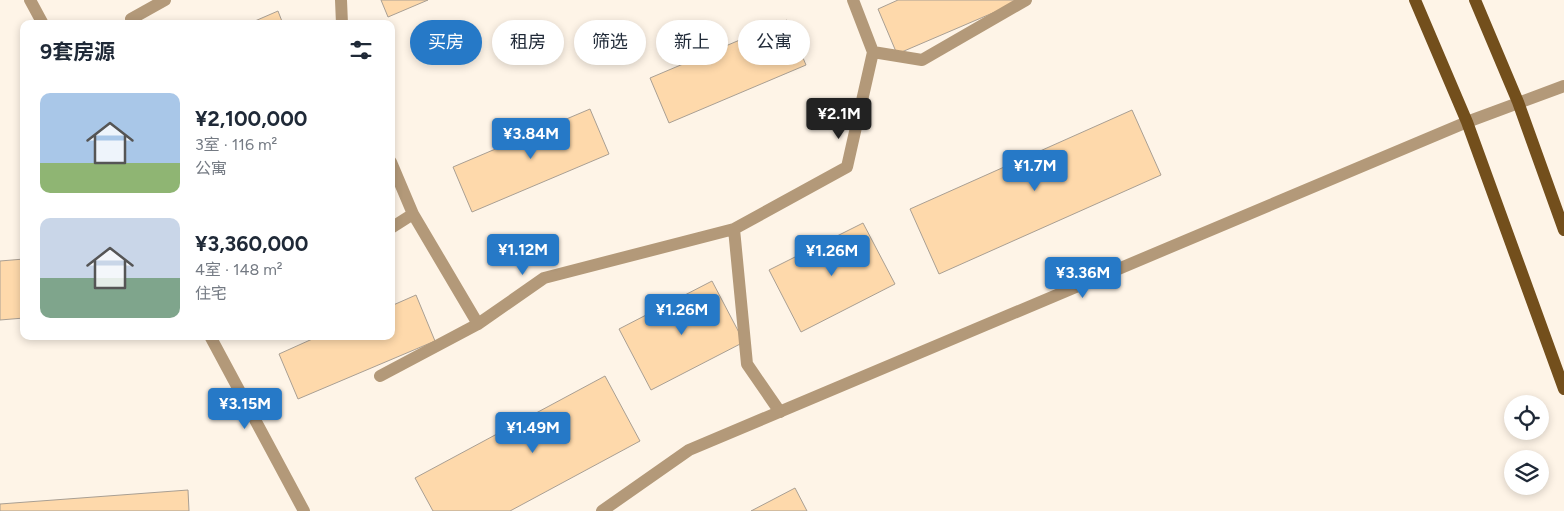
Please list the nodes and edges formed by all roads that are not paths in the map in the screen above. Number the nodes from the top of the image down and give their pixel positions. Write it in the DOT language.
graph roads {
  1 [pos="30,0"];
  2 [pos="165,0"];
  3 [pos="342,0"];
  4 [pos="853,0"];
  5 [pos="1026,0"];
  6 [pos="1415,0"];
  7 [pos="1475,0"];
  8 [pos="130,19"];
  9 [pos="41,20"];
  10 [pos="342,20"];
  11 [pos="873,52"];
  12 [pos="1564,86"];
  13 [pos="1518,102"];
  14 [pos="1467,122"];
  15 [pos="395,171"];
  16 [pos="413,214"];
  17 [pos="395,225"];
  18 [pos="734,229"];
  19 [pos="1564,230"];
  20 [pos="478,324"];
  21 [pos="212,340"];
  22 [pos="380,376"];
  23 [pos="1564,389"];
  24 [pos="780,412"];
  25 [pos="304,511"];
  26 [pos="602,511"];
  1 -- 9 [label="street"];
  2 -- 8 [label="street"];
  3 -- 10 [label="street"];
  4 -- 11 [label="street"];
  5 -- 11 [label="street"];
  6 -- 14 [label="main road"];
  7 -- 13 [label="main road"];
  11 -- 18 [label="street"];
  12 -- 13 [label="street"];
  13 -- 14 [label="street"];
  13 -- 19 [label="main road"];
  14 -- 23 [label="main road"];
  14 -- 24 [label="street"];
  15 -- 16 [label="street"];
  16 -- 17 [label="street"];
  16 -- 20 [label="street"];
  18 -- 20 [label="street"];
  18 -- 24 [label="street"];
  20 -- 22 [label="street"];
  21 -- 25 [label="street"];
  24 -- 26 [label="street"];
}
